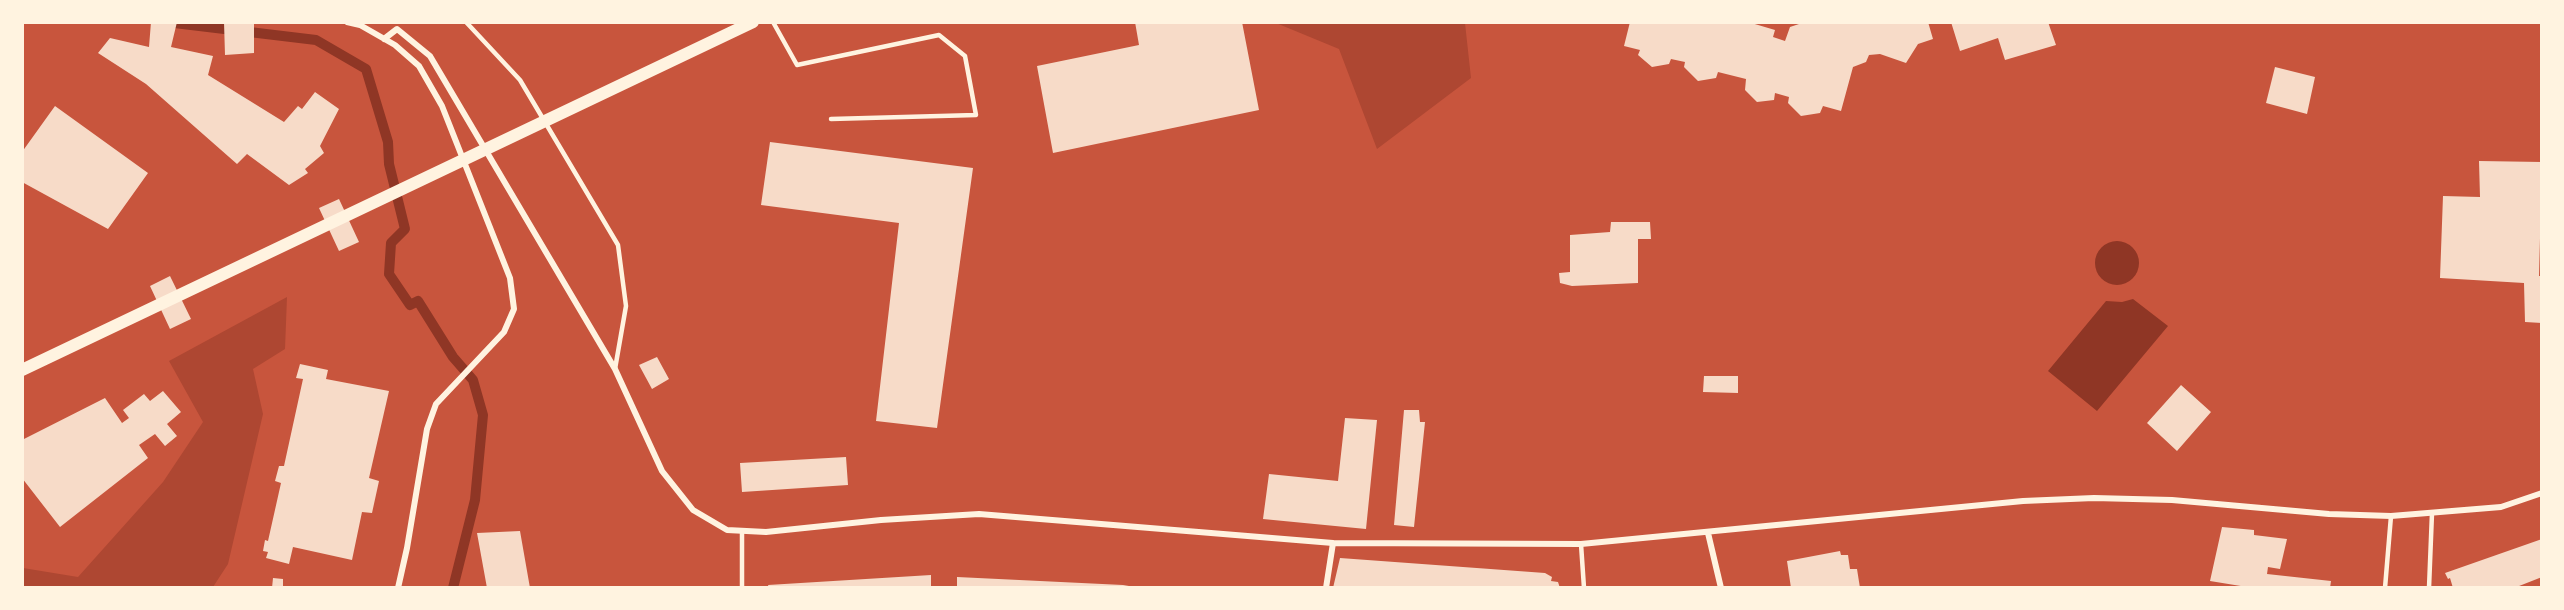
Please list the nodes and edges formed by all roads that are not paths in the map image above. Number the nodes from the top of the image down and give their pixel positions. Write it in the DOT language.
graph roads {
  1 [pos="347,22"];
  2 [pos="466,22"];
  3 [pos="753,22"];
  4 [pos="773,22"];
  5 [pos="384,39"];
  6 [pos="831,119"];
  7 [pos="615,369"];
  8 [pos="22,370"];
  9 [pos="2541,493"];
  10 [pos="2432,513"];
  11 [pos="2391,516"];
  12 [pos="742,531"];
  13 [pos="1708,533"];
  14 [pos="1333,543"];
  15 [pos="1581,544"];
  16 [pos="398,588"];
  17 [pos="742,588"];
  18 [pos="1326,588"];
  19 [pos="1584,588"];
  20 [pos="1721,588"];
  21 [pos="2385,588"];
  22 [pos="2429,588"];
  1 -- 5 [label="street"];
  2 -- 7 [label="lane"];
  3 -- 8 [label="main road"];
  4 -- 6 [label="lane"];
  5 -- 7 [label="street"];
  5 -- 16 [label="street"];
  7 -- 12 [label="street"];
  9 -- 10 [label="street"];
  10 -- 11 [label="street"];
  10 -- 22 [label="lane"];
  11 -- 13 [label="street"];
  11 -- 21 [label="lane"];
  12 -- 14 [label="street"];
  12 -- 17 [label="lane"];
  13 -- 15 [label="street"];
  13 -- 20 [label="street"];
  14 -- 15 [label="street"];
  14 -- 18 [label="street"];
  15 -- 19 [label="lane"];
}
